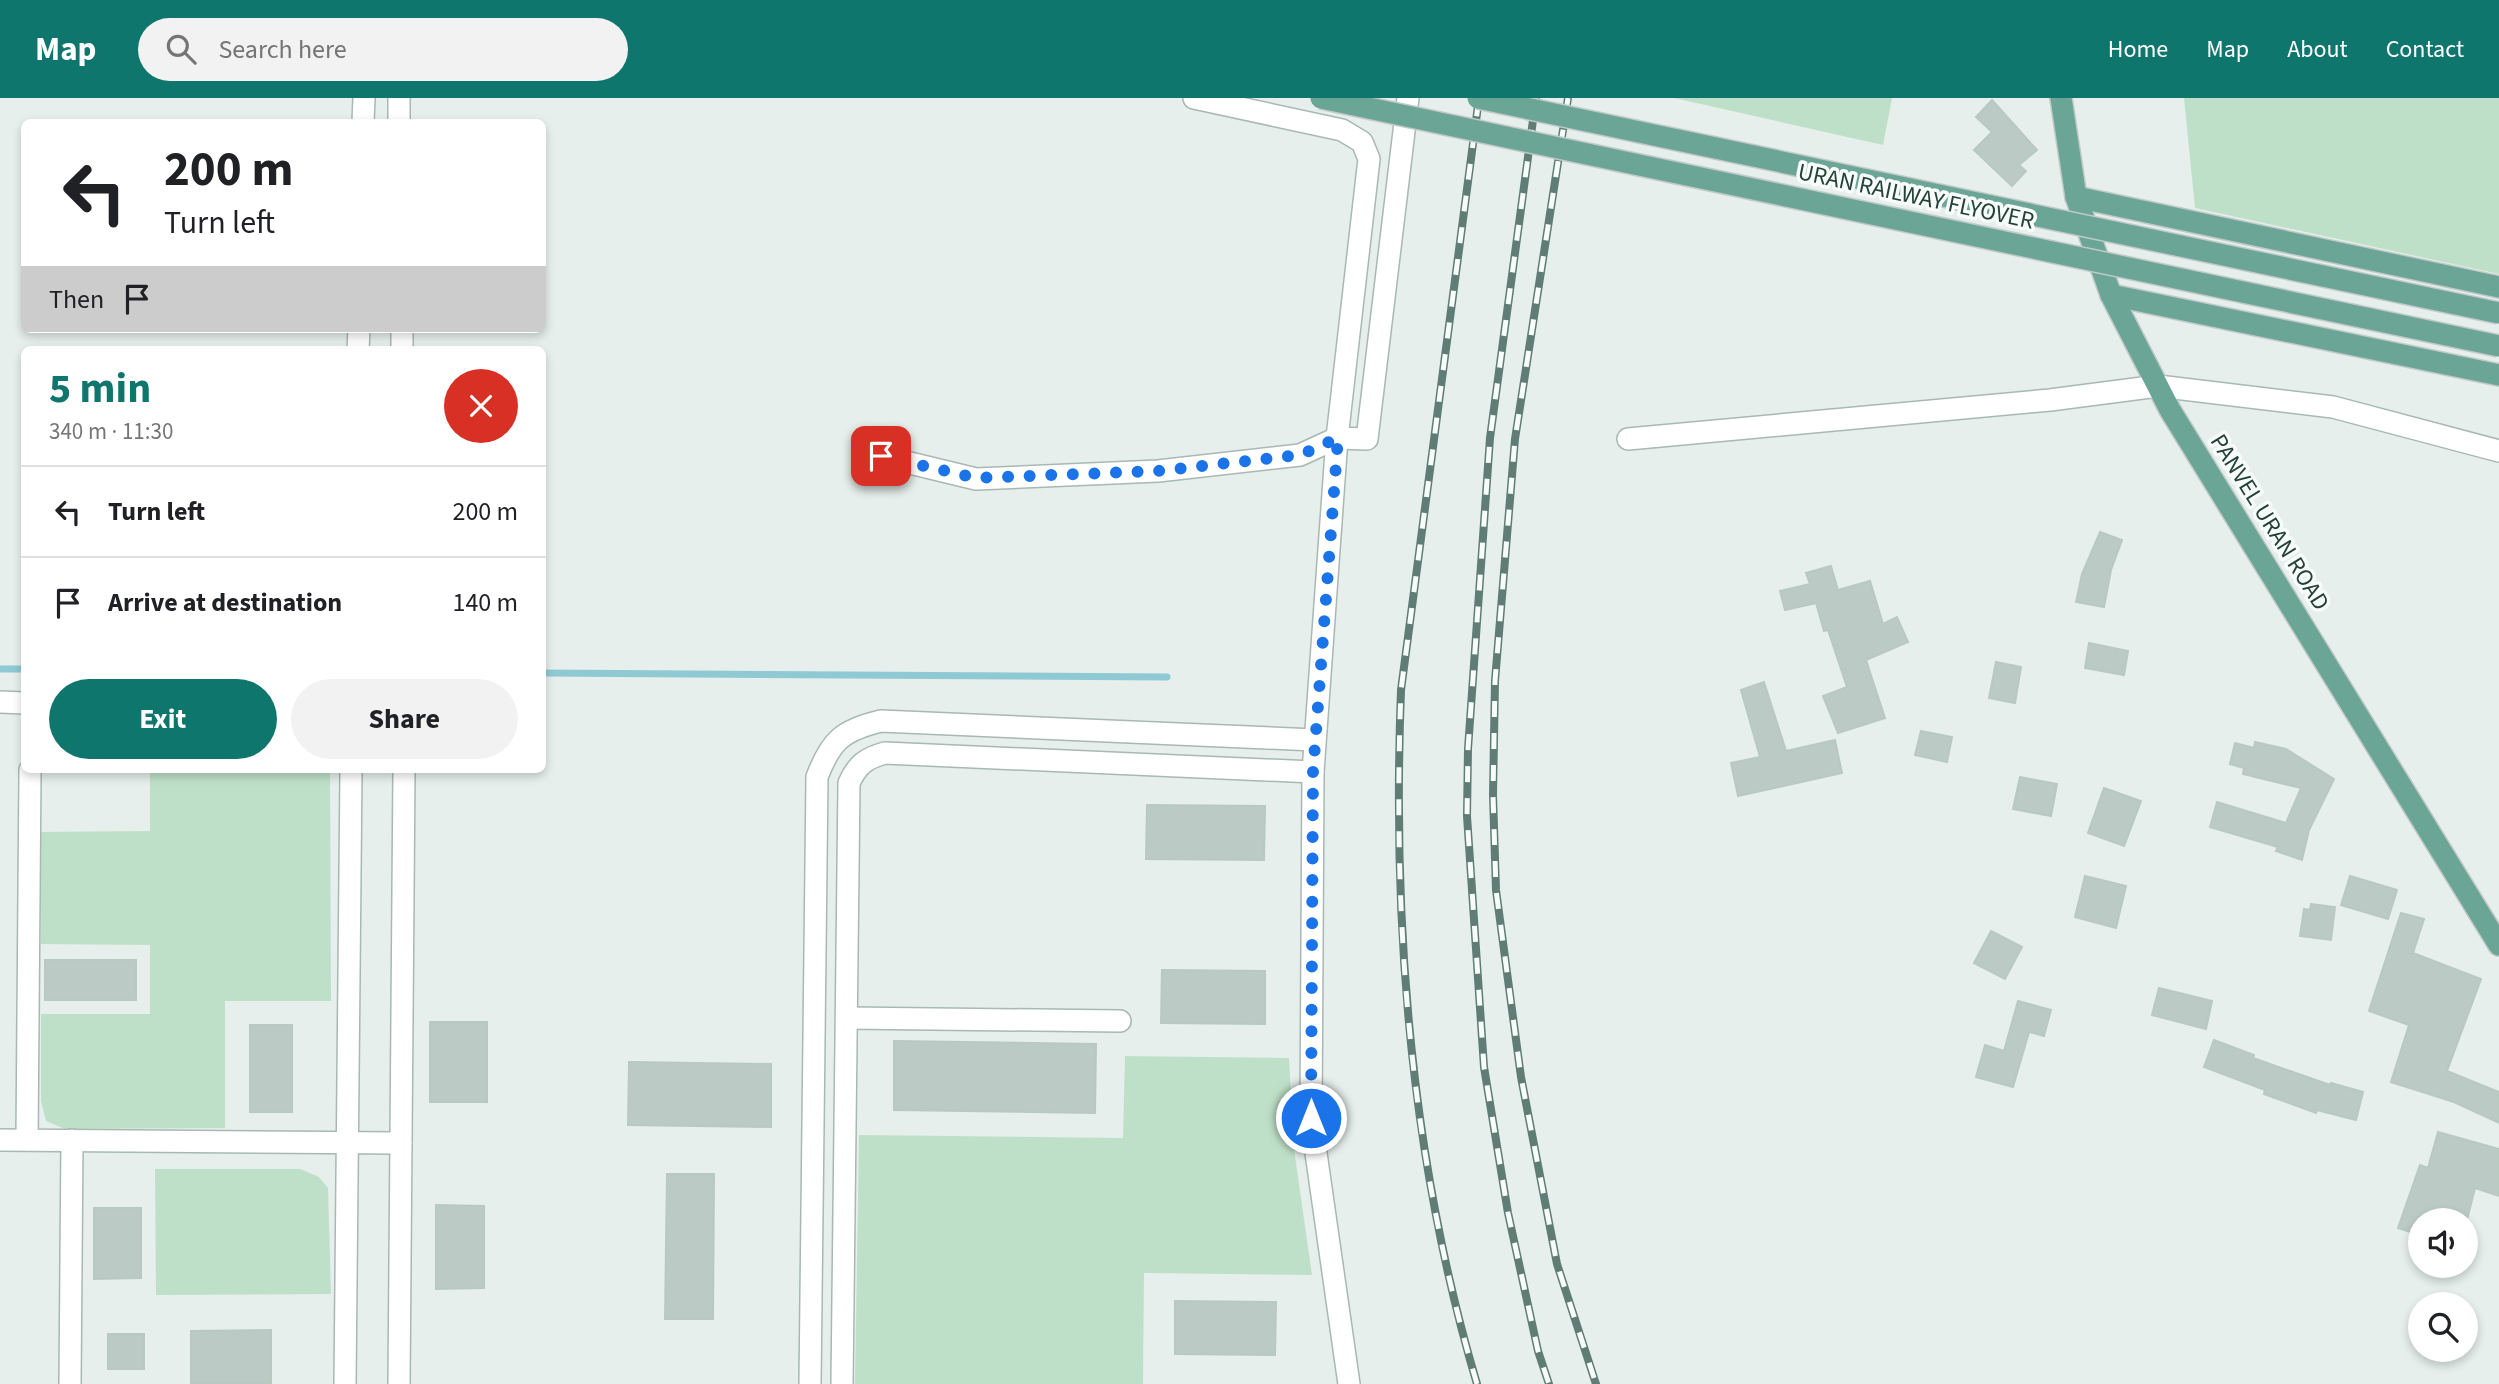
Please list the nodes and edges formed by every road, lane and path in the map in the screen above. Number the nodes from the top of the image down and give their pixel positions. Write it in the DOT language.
graph roads {
  1 [pos="364,98"];
  2 [pos="399,98"];
  3 [pos="1194,98"];
  4 [pos="1321,98"];
  5 [pos="1408,98"];
  6 [pos="1478,98"];
  7 [pos="2061,98"];
  8 [pos="363,119"];
  9 [pos="399,119"];
  10 [pos="2076,197"];
  11 [pos="2499,287"];
  12 [pos="2112,295"];
  13 [pos="2499,313"];
  14 [pos="2499,346"];
  15 [pos="2499,375"];
  16 [pos="2158,386"];
  17 [pos="1338,438"];
  18 [pos="1628,439"];
  19 [pos="2499,451"];
  20 [pos="881,456"];
  21 [pos="0,702"];
  22 [pos="21,703"];
  23 [pos="1315,740"];
  24 [pos="1313,772"];
  25 [pos="30,773"];
  26 [pos="351,773"];
  27 [pos="404,773"];
  28 [pos="2499,945"];
  29 [pos="847,1018"];
  30 [pos="1120,1021"];
  31 [pos="0,1140"];
  32 [pos="27,1140"];
  33 [pos="72,1140"];
  34 [pos="348,1142"];
  35 [pos="401,1143"];
  36 [pos="70,1384"];
  37 [pos="345,1384"];
  38 [pos="399,1384"];
  39 [pos="810,1384"];
  40 [pos="842,1384"];
  41 [pos="1349,1384"];
  1 -- 8 [label="street"];
  2 -- 9 [label="street"];
  3 -- 17 [label="street"];
  4 -- 14 [label="main road, URAN RAILWAY FLYOVER, bridge"];
  5 -- 17 [label="street"];
  6 -- 13 [label="main road, URAN RAILWAY FLYOVER, bridge"];
  7 -- 10 [label="main road, PANVEL URAN ROAD"];
  10 -- 11 [label="main road"];
  10 -- 12 [label="main road, PANVEL URAN ROAD"];
  12 -- 15 [label="main road"];
  12 -- 16 [label="main road, PANVEL URAN ROAD"];
  16 -- 18 [label="street"];
  16 -- 19 [label="street"];
  16 -- 28 [label="main road, PANVEL URAN ROAD"];
  17 -- 20 [label="street"];
  17 -- 23 [label="street"];
  21 -- 22 [label="street"];
  23 -- 24 [label="street"];
  23 -- 39 [label="street"];
  24 -- 29 [label="street"];
  24 -- 41 [label="street"];
  25 -- 32 [label="street"];
  26 -- 34 [label="street"];
  27 -- 35 [label="street"];
  29 -- 30 [label="street"];
  29 -- 40 [label="street"];
  31 -- 32 [label="street"];
  32 -- 33 [label="street"];
  33 -- 34 [label="street"];
  33 -- 36 [label="street"];
  34 -- 35 [label="street"];
  34 -- 37 [label="street"];
  35 -- 38 [label="street"];
}
